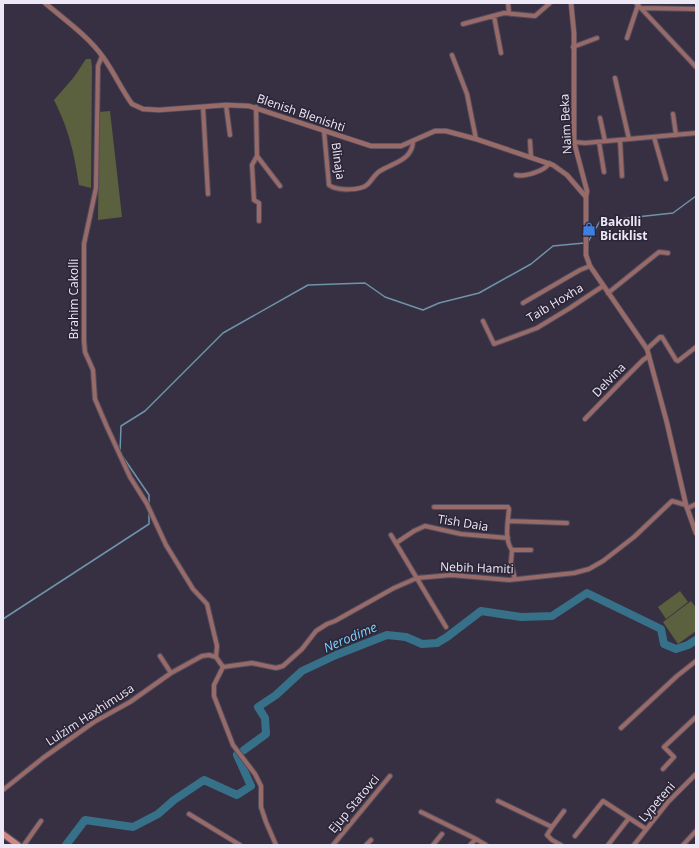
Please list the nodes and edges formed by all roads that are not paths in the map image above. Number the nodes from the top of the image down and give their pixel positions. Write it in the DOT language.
graph roads {
  1 [pos="45,3"];
  2 [pos="508,3"];
  3 [pos="550,3"];
  4 [pos="571,3"];
  5 [pos="638,5"];
  6 [pos="696,9"];
  7 [pos="509,13"];
  8 [pos="494,16"];
  9 [pos="463,24"];
  10 [pos="597,38"];
  11 [pos="627,38"];
  12 [pos="574,47"];
  13 [pos="501,53"];
  14 [pos="452,55"];
  15 [pos="102,56"];
  16 [pos="696,67"];
  17 [pos="615,78"];
  18 [pos="226,105"];
  19 [pos="203,107"];
  20 [pos="256,108"];
  21 [pos="673,114"];
  22 [pos="600,118"];
  23 [pos="324,131"];
  24 [pos="696,133"];
  25 [pos="230,135"];
  26 [pos="676,135"];
  27 [pos="654,137"];
  28 [pos="476,139"];
  29 [pos="630,139"];
  30 [pos="620,140"];
  31 [pos="530,141"];
  32 [pos="605,141"];
  33 [pos="413,142"];
  34 [pos="574,142"];
  35 [pos="599,142"];
  36 [pos="257,156"];
  37 [pos="531,157"];
  38 [pos="549,163"];
  39 [pos="604,172"];
  40 [pos="516,175"];
  41 [pos="622,176"];
  42 [pos="666,179"];
  43 [pos="280,186"];
  44 [pos="208,194"];
  45 [pos="586,197"];
  46 [pos="259,221"];
  47 [pos="668,253"];
  48 [pos="590,266"];
  49 [pos="603,286"];
  50 [pos="608,293"];
  51 [pos="523,303"];
  52 [pos="483,321"];
  53 [pos="696,347"];
  54 [pos="647,349"];
  55 [pos="649,356"];
  56 [pos="585,419"];
  57 [pos="696,504"];
  58 [pos="434,507"];
  59 [pos="687,507"];
  60 [pos="508,521"];
  61 [pos="568,523"];
  62 [pos="696,533"];
  63 [pos="391,535"];
  64 [pos="508,538"];
  65 [pos="396,543"];
  66 [pos="512,550"];
  67 [pos="531,550"];
  68 [pos="417,578"];
  69 [pos="515,579"];
  70 [pos="446,627"];
  71 [pos="160,656"];
  72 [pos="216,657"];
  73 [pos="696,661"];
  74 [pos="223,667"];
  75 [pos="171,673"];
  76 [pos="696,717"];
  77 [pos="621,728"];
  78 [pos="663,769"];
  79 [pos="696,774"];
  80 [pos="390,776"];
  81 [pos="3,790"];
  82 [pos="498,801"];
  83 [pos="564,811"];
  84 [pos="421,812"];
  85 [pos="189,814"];
  86 [pos="629,818"];
  87 [pos="41,821"];
  88 [pos="552,827"];
  89 [pos="646,829"];
  90 [pos="696,831"];
  91 [pos="3,834"];
  92 [pos="442,834"];
  93 [pos="575,836"];
  94 [pos="476,839"];
  95 [pos="371,840"];
  96 [pos="18,845"];
  97 [pos="24,845"];
  98 [pos="240,845"];
  99 [pos="276,845"];
  100 [pos="332,845"];
  101 [pos="366,845"];
  102 [pos="432,845"];
  103 [pos="470,845"];
  104 [pos="486,845"];
  105 [pos="561,845"];
  106 [pos="608,845"];
  107 [pos="634,845"];
  108 [pos="683,845"];
  1 -- 15 [label="street, Blenish Blenishti"];
  2 -- 7 [label="street"];
  3 -- 7 [label="street"];
  4 -- 12 [label="street, Naim Beka"];
  5 -- 6 [label="street"];
  5 -- 11 [label="street"];
  5 -- 16 [label="street"];
  7 -- 8 [label="street"];
  8 -- 9 [label="street"];
  8 -- 13 [label="street"];
  10 -- 12 [label="street"];
  12 -- 34 [label="street, Naim Beka"];
  14 -- 28 [label="street"];
  15 -- 19 [label="street, Blenish Blenishti"];
  15 -- 72 [label="street, Brahim Cakolli"];
  17 -- 29 [label="street"];
  18 -- 19 [label="street, Blenish Blenishti"];
  18 -- 20 [label="street, Blenish Blenishti"];
  18 -- 25 [label="street"];
  19 -- 44 [label="street"];
  20 -- 23 [label="street, Blenish Blenishti"];
  20 -- 36 [label="street"];
  21 -- 26 [label="street"];
  22 -- 32 [label="street"];
  23 -- 33 [label="street, Blenish Blenishti"];
  23 -- 33 [label="street, Blinaja"];
  24 -- 26 [label="street"];
  26 -- 27 [label="street"];
  27 -- 29 [label="street"];
  27 -- 42 [label="street"];
  28 -- 33 [label="street, Blenish Blenishti"];
  28 -- 37 [label="street, Blenish Blenishti"];
  29 -- 30 [label="street"];
  30 -- 32 [label="street"];
  30 -- 41 [label="street"];
  31 -- 37 [label="street"];
  32 -- 35 [label="street"];
  34 -- 35 [label="street"];
  34 -- 45 [label="street, Naim Beka"];
  35 -- 39 [label="street"];
  36 -- 43 [label="street"];
  36 -- 46 [label="street"];
  37 -- 38 [label="street, Blenish Blenishti"];
  38 -- 40 [label="street"];
  38 -- 45 [label="street, Blenish Blenishti"];
  45 -- 48 [label="street, Naim Beka"];
  47 -- 50 [label="street"];
  48 -- 49 [label="street, Naim Beka"];
  48 -- 51 [label="street"];
  49 -- 50 [label="street, Naim Beka"];
  49 -- 52 [label="street, Taib Hoxha"];
  50 -- 54 [label="street, Naim Beka"];
  53 -- 54 [label="street"];
  54 -- 55 [label="street, Naim Beka"];
  55 -- 56 [label="street, Delvina"];
  55 -- 59 [label="street, Naim Beka"];
  57 -- 59 [label="street"];
  58 -- 60 [label="street"];
  59 -- 62 [label="street, Naim Beka"];
  59 -- 69 [label="street, Nebih Hamiti"];
  60 -- 61 [label="street"];
  60 -- 64 [label="street"];
  63 -- 65 [label="street"];
  64 -- 65 [label="street, Tish Daia"];
  64 -- 66 [label="street"];
  65 -- 68 [label="street"];
  66 -- 67 [label="street"];
  66 -- 69 [label="street"];
  68 -- 69 [label="street, Nebih Hamiti"];
  68 -- 70 [label="street"];
  68 -- 74 [label="street, Nebih Hamiti"];
  71 -- 75 [label="street"];
  72 -- 74 [label="street"];
  72 -- 75 [label="street, Lulzim Haxhimusa"];
  73 -- 77 [label="street"];
  74 -- 99 [label="street"];
  75 -- 81 [label="street, Lulzim Haxhimusa"];
  76 -- 78 [label="street"];
  79 -- 89 [label="street, Lypeteni"];
  80 -- 100 [label="street, Ejup Statovci"];
  82 -- 88 [label="street"];
  83 -- 88 [label="street"];
  84 -- 94 [label="street"];
  85 -- 98 [label="street"];
  86 -- 89 [label="street"];
  86 -- 93 [label="street"];
  86 -- 106 [label="street"];
  87 -- 97 [label="street"];
  88 -- 105 [label="street"];
  89 -- 107 [label="street, Lypeteni"];
  90 -- 108 [label="street"];
  91 -- 96 [label="main road"];
  92 -- 102 [label="street"];
  94 -- 103 [label="street"];
  94 -- 104 [label="street"];
  95 -- 101 [label="street"];
}
